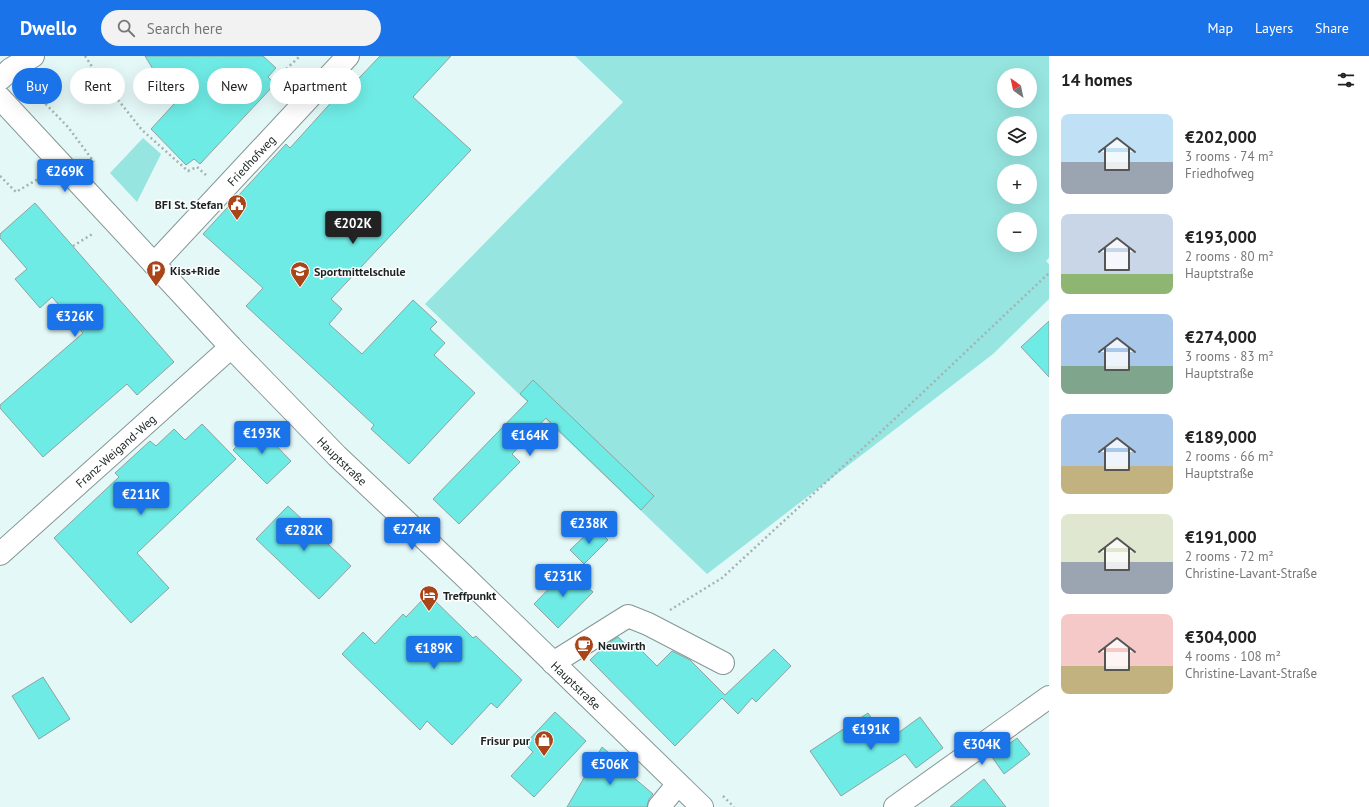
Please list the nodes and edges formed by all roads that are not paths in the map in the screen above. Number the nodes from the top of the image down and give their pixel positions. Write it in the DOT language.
graph roads {
  1 [pos="33,56"];
  2 [pos="348,56"];
  3 [pos="2,89"];
  4 [pos="154,264"];
  5 [pos="231,347"];
  6 [pos="0,554"];
  7 [pos="553,663"];
  8 [pos="723,664"];
  9 [pos="1049,697"];
  10 [pos="678,784"];
  11 [pos="659,807"];
  12 [pos="702,807"];
  13 [pos="895,807"];
  1 -- 3 [label="main road"];
  2 -- 4 [label="main road, Friedhofweg"];
  3 -- 4 [label="main road, Hauptstraße"];
  4 -- 5 [label="main road, Hauptstraße"];
  5 -- 6 [label="main road, Franz-Weigand-Weg"];
  5 -- 7 [label="main road, Hauptstraße"];
  7 -- 8 [label="main road"];
  7 -- 10 [label="main road, Hauptstraße"];
  9 -- 13 [label="main road"];
  10 -- 11 [label="main road"];
  10 -- 12 [label="main road, Hauptstraße"];
}
